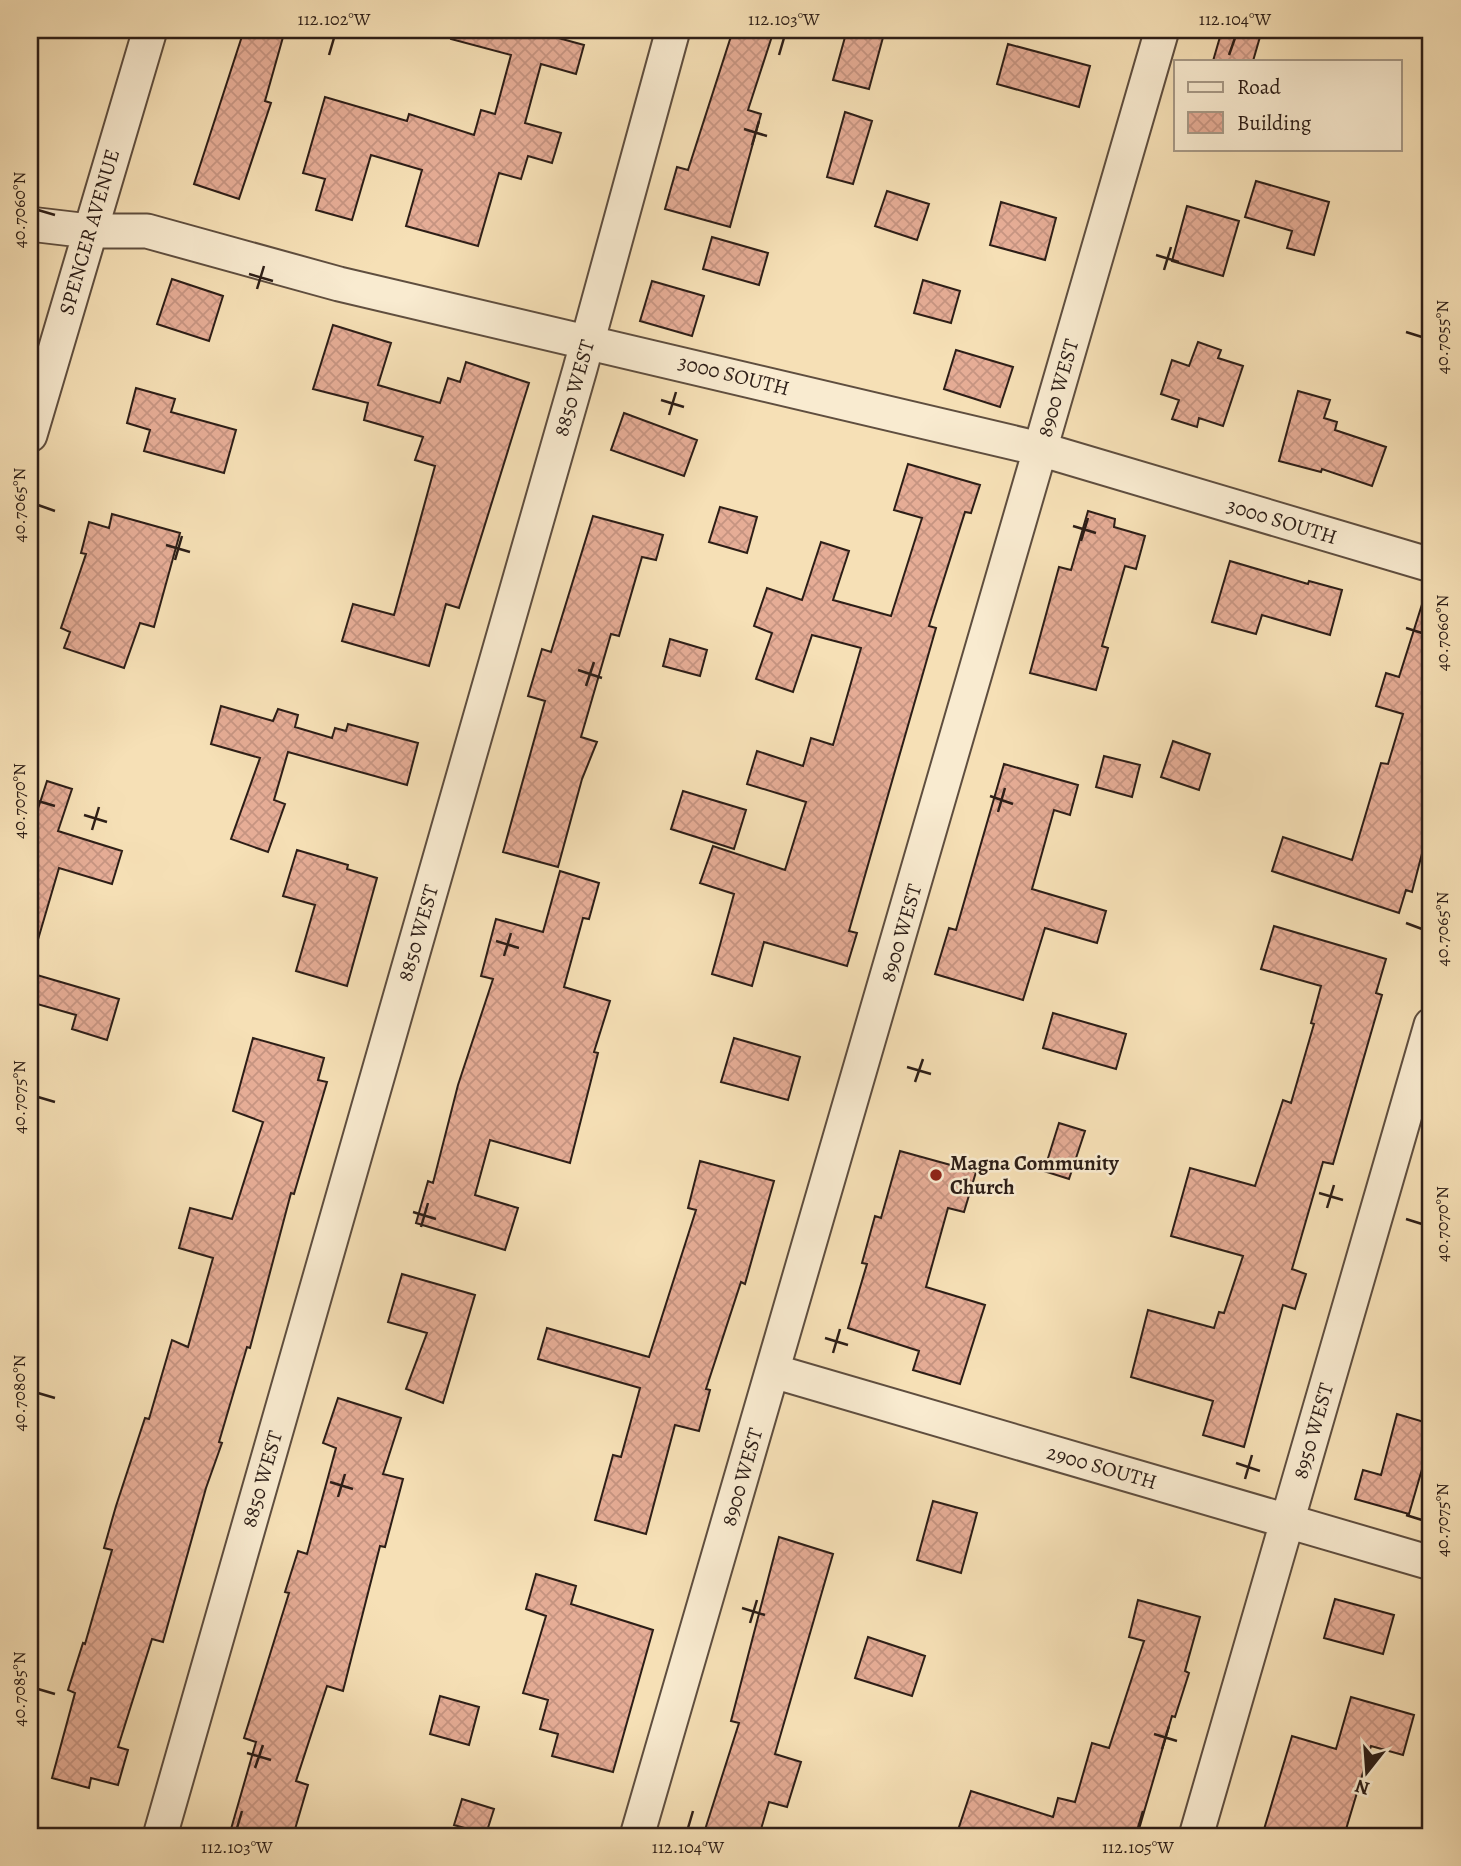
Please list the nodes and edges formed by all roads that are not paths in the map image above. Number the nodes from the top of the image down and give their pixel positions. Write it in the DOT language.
graph roads {
  1 [pos="150,30"];
  2 [pos="673,30"];
  3 [pos="1162,30"];
  4 [pos="30,224"];
  5 [pos="89,232"];
  6 [pos="587,340"];
  7 [pos="30,435"];
  8 [pos="1040,449"];
  9 [pos="1431,565"];
  10 [pos="1431,1025"];
  11 [pos="773,1371"];
  12 [pos="1287,1521"];
  13 [pos="1431,1563"];
  14 [pos="160,1836"];
  15 [pos="637,1836"];
  16 [pos="1196,1836"];
  1 -- 5 [label="street, SPENCER AVENUE"];
  2 -- 6 [label="street, 8850 WEST"];
  3 -- 8 [label="street, 8900 WEST"];
  4 -- 5 [label="street, 3000 SOUTH"];
  5 -- 6 [label="street, 3000 SOUTH"];
  5 -- 7 [label="street, SPENCER AVENUE"];
  6 -- 8 [label="street, 3000 SOUTH"];
  6 -- 14 [label="street, 8850 WEST"];
  8 -- 9 [label="street, 3000 SOUTH"];
  8 -- 11 [label="street, 8900 WEST"];
  10 -- 12 [label="street, 8950 WEST"];
  11 -- 12 [label="street, 2900 SOUTH"];
  11 -- 15 [label="street, 8900 WEST"];
  12 -- 13 [label="street, 2900 SOUTH"];
  12 -- 16 [label="street, 8950 WEST"];
}
